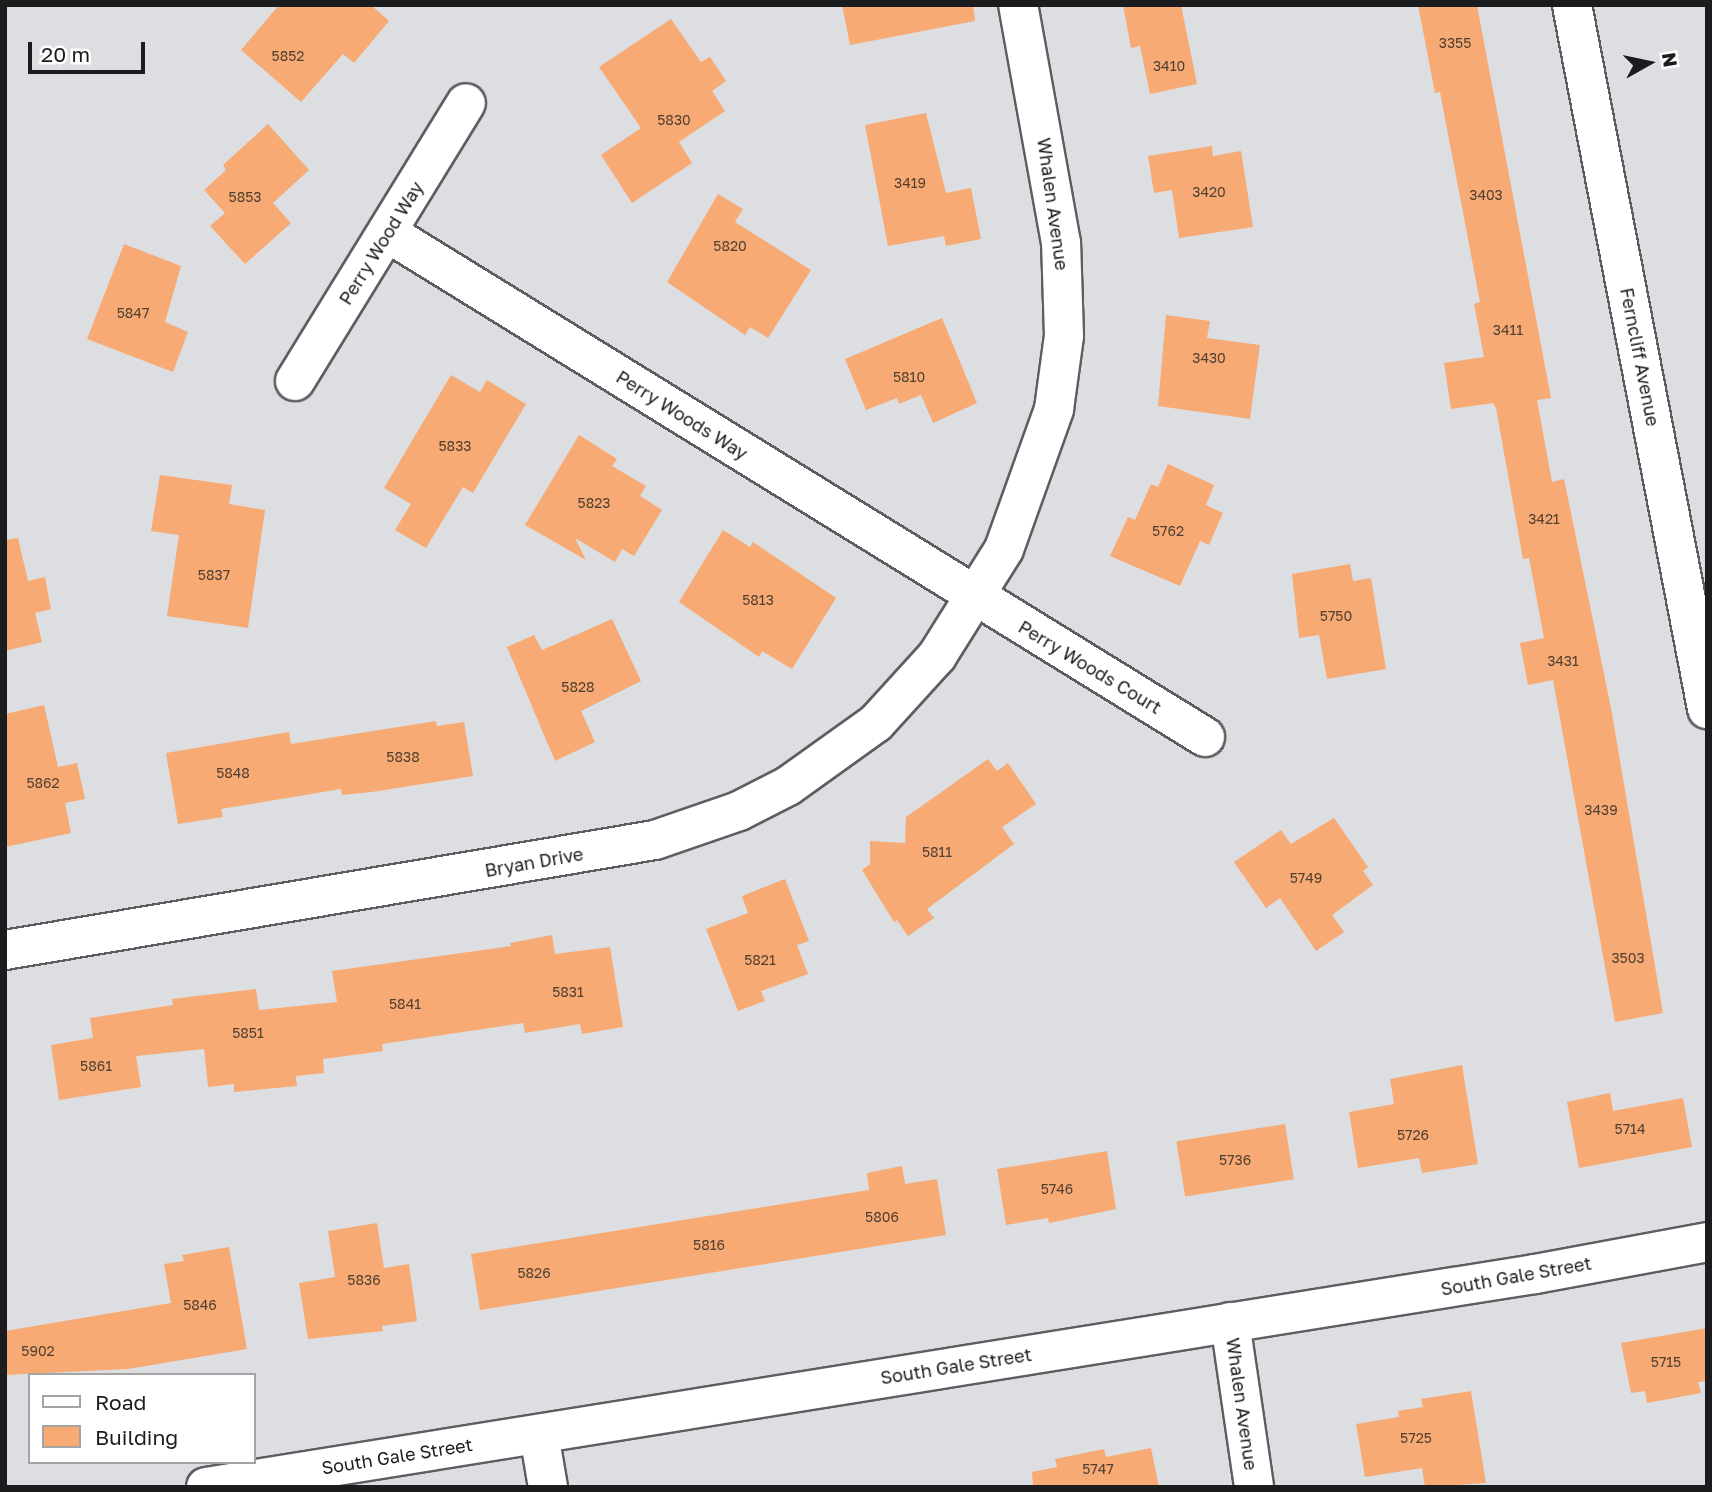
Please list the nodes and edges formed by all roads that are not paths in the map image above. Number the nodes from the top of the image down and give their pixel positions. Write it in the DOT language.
graph roads {
  1 [pos="1018,5"];
  2 [pos="1572,5"];
  3 [pos="466,103"];
  4 [pos="388,233"];
  5 [pos="295,381"];
  6 [pos="975,597"];
  7 [pos="1707,709"];
  8 [pos="1205,737"];
  9 [pos="5,950"];
  10 [pos="1707,1242"];
  11 [pos="1230,1322"];
  12 [pos="539,1434"];
  13 [pos="205,1487"];
  14 [pos="548,1487"];
  15 [pos="1254,1487"];
  1 -- 6 [label="street, Whalen Avenue"];
  2 -- 7 [label="street, Ferncliff Avenue"];
  3 -- 4 [label="street, Perry Wood Way"];
  4 -- 5 [label="street, Perry Wood Way"];
  4 -- 6 [label="street, Perry Woods Way"];
  6 -- 8 [label="street, Perry Woods Court"];
  6 -- 9 [label="street, Bryan Drive"];
  10 -- 11 [label="street, South Gale Street"];
  11 -- 12 [label="street, South Gale Street"];
  11 -- 15 [label="street, Whalen Avenue"];
  12 -- 13 [label="street, South Gale Street"];
  12 -- 14 [label="street"];
}
